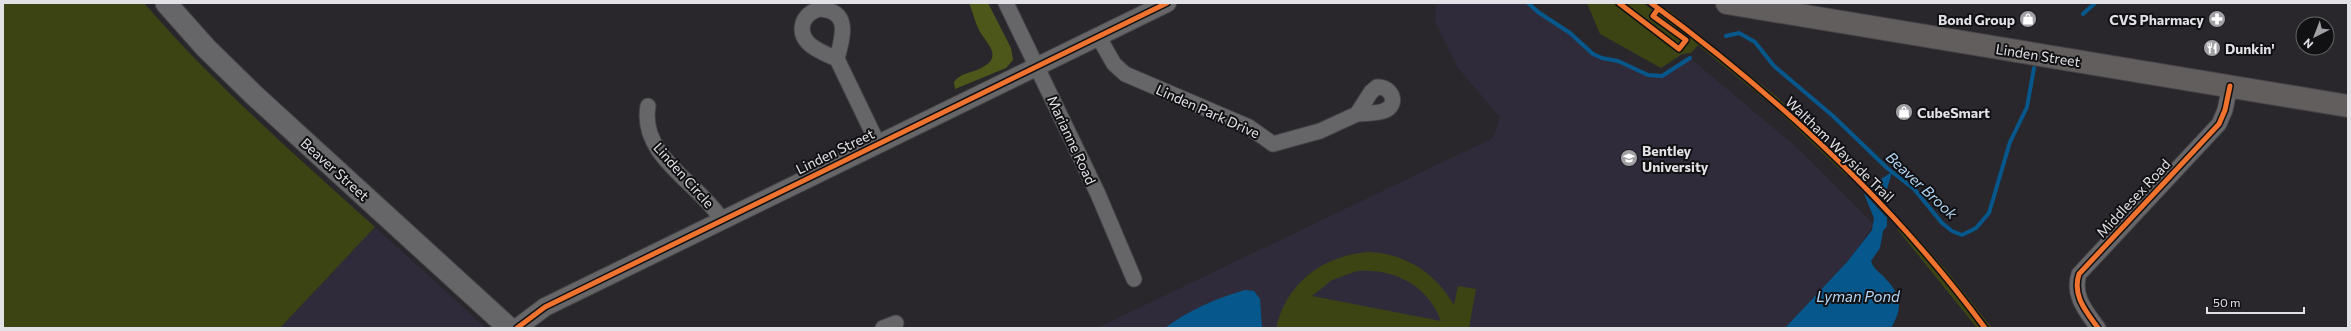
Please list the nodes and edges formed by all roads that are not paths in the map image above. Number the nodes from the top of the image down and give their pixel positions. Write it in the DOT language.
graph roads {
  1 [pos="166,3"];
  2 [pos="1006,3"];
  3 [pos="1166,3"];
  4 [pos="1727,3"];
  5 [pos="1098,36"];
  6 [pos="837,59"];
  7 [pos="1037,66"];
  8 [pos="2230,86"];
  9 [pos="648,106"];
  10 [pos="2348,106"];
  11 [pos="1357,114"];
  12 [pos="878,144"];
  13 [pos="722,220"];
  14 [pos="1134,279"];
  15 [pos="509,328"];
  16 [pos="517,328"];
  17 [pos="2098,328"];
  1 -- 15 [label="main road, Beaver Street"];
  2 -- 7 [label="street, Marianne Road"];
  3 -- 5 [label="street, Linden Street"];
  4 -- 8 [label="main road, Linden Street"];
  5 -- 7 [label="street, Linden Street"];
  5 -- 11 [label="street, Linden Park Drive"];
  6 -- 12 [label="street"];
  7 -- 12 [label="street, Linden Street"];
  7 -- 14 [label="street, Marianne Road"];
  8 -- 10 [label="main road, Linden Street"];
  8 -- 17 [label="street, Middlesex Road"];
  9 -- 13 [label="street, Linden Circle"];
  12 -- 13 [label="street, Linden Street"];
  13 -- 16 [label="street, Linden Street"];
}
